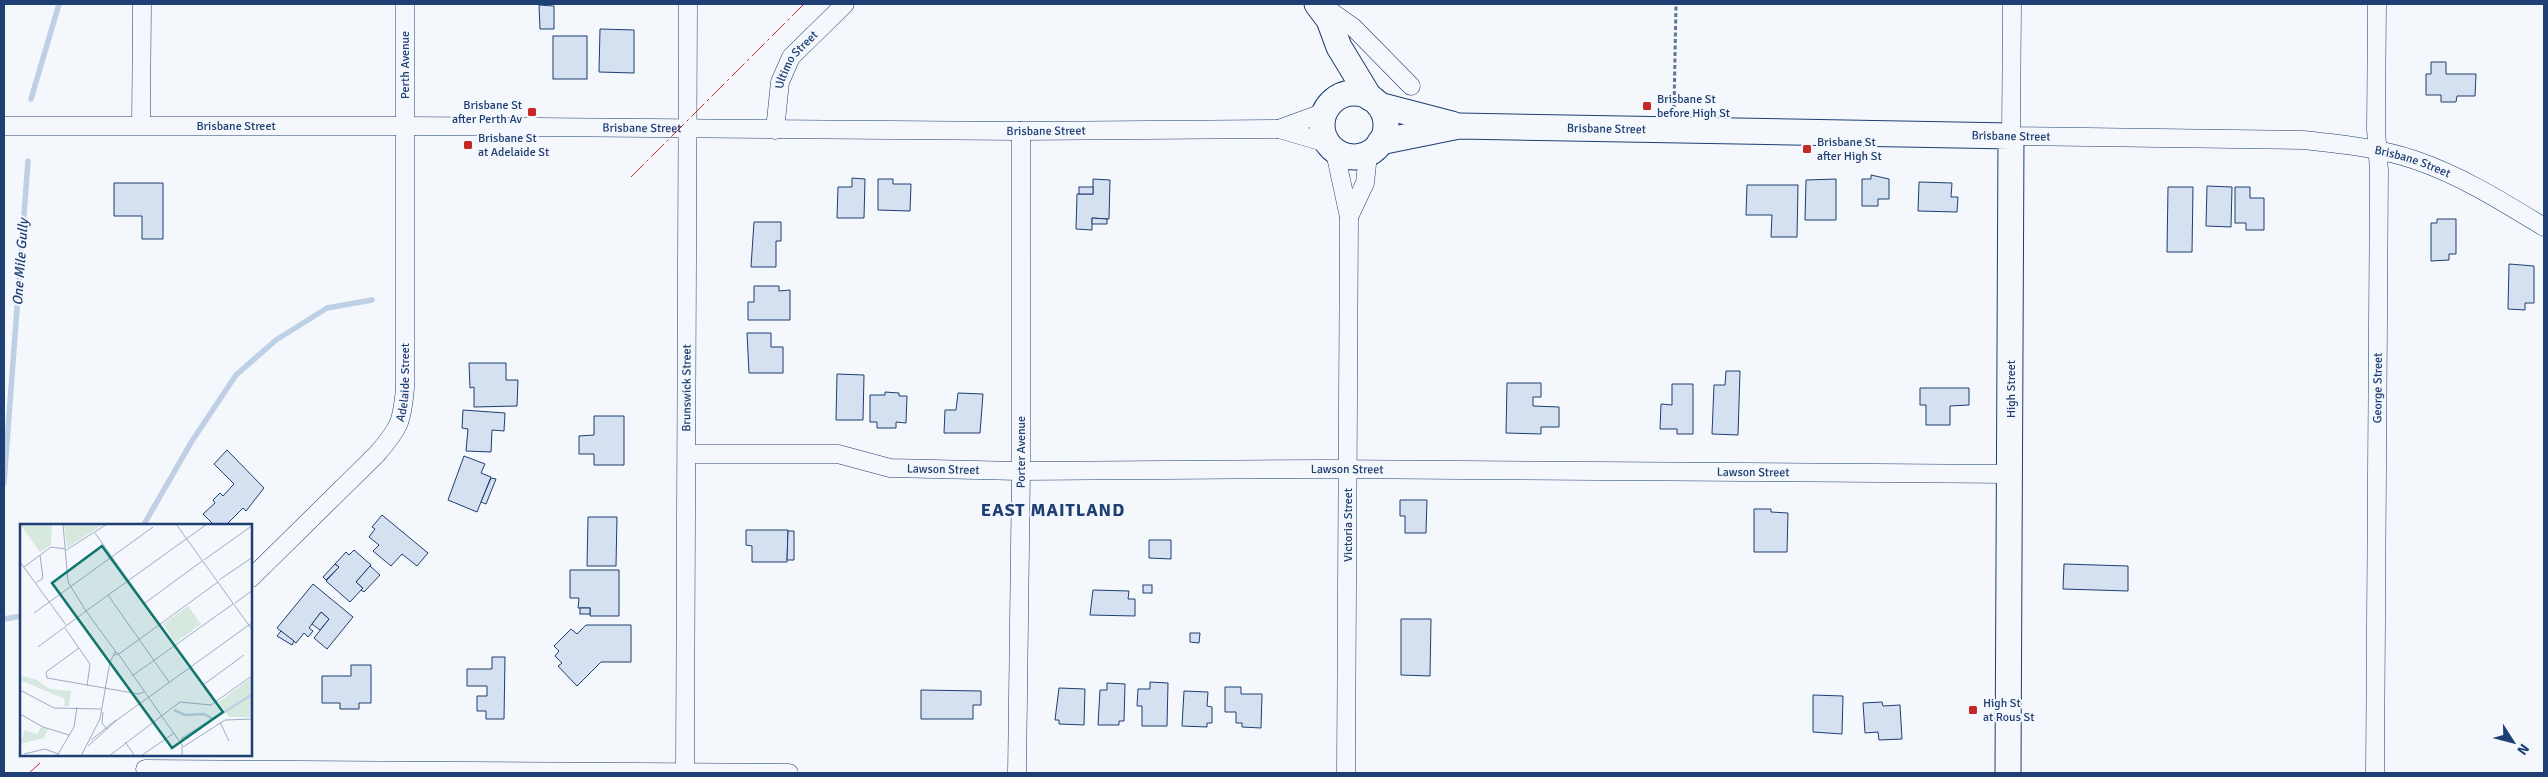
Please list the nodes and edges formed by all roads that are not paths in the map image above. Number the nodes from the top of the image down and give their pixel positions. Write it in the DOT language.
graph roads {
  1 [pos="142,4"];
  2 [pos="405,4"];
  3 [pos="688,4"];
  4 [pos="845,4"];
  5 [pos="1319,4"];
  6 [pos="2012,4"];
  7 [pos="2377,4"];
  8 [pos="1339,47"];
  9 [pos="1411,86"];
  10 [pos="1374,101"];
  11 [pos="1329,106"];
  12 [pos="4,126"];
  13 [pos="141,126"];
  14 [pos="405,126"];
  15 [pos="1459,126"];
  16 [pos="687,127"];
  17 [pos="775,130"];
  18 [pos="1279,130"];
  19 [pos="1021,131"];
  20 [pos="2011,136"];
  21 [pos="1331,148"];
  22 [pos="1374,148"];
  23 [pos="2378,150"];
  24 [pos="1349,218"];
  25 [pos="2544,227"];
  26 [pos="687,454"];
  27 [pos="1348,469"];
  28 [pos="1021,472"];
  29 [pos="2011,474"];
  30 [pos="252,577"];
  31 [pos="146,766"];
  32 [pos="415,772"];
  33 [pos="685,772"];
  34 [pos="789,773"];
  35 [pos="1017,773"];
  36 [pos="1346,773"];
  37 [pos="2008,773"];
  38 [pos="2375,773"];
  1 -- 13 [label="street"];
  2 -- 14 [label="street, Perth Avenue"];
  3 -- 16 [label="street, Brunswick Street"];
  4 -- 17 [label="street, Ultimo Street"];
  5 -- 8 [label="main road"];
  5 -- 9 [label="street"];
  6 -- 20 [label="street, High Street"];
  7 -- 23 [label="street, George Street"];
  8 -- 10 [label="main road"];
  8 -- 11 [label="main road"];
  10 -- 11 [label="main road"];
  10 -- 15 [label="main road, Brisbane Street"];
  10 -- 22 [label="main road"];
  11 -- 18 [label="street, Brisbane Street"];
  11 -- 21 [label="main road"];
  12 -- 13 [label="street, Brisbane Street"];
  13 -- 14 [label="street, Brisbane Street"];
  14 -- 16 [label="street, Brisbane Street"];
  14 -- 30 [label="street, Adelaide Street"];
  15 -- 20 [label="main road, Brisbane Street"];
  15 -- 22 [label="main road, Brisbane Street"];
  16 -- 17 [label="street, Brisbane Street"];
  16 -- 26 [label="street, Brunswick Street"];
  17 -- 19 [label="street, Brisbane Street"];
  18 -- 19 [label="street, Brisbane Street"];
  18 -- 21 [label="street, Brisbane Street"];
  19 -- 28 [label="street, Porter Avenue"];
  20 -- 23 [label="street, Brisbane Street"];
  20 -- 29 [label="main road, High Street"];
  21 -- 22 [label="main road"];
  21 -- 24 [label="street, Victoria Street"];
  22 -- 24 [label="street, Victoria Street"];
  23 -- 25 [label="street, Brisbane Street"];
  23 -- 38 [label="street, George Street"];
  24 -- 27 [label="street, Victoria Street"];
  26 -- 28 [label="street, Lawson Street"];
  26 -- 33 [label="street, Brunswick Street"];
  27 -- 28 [label="street, Lawson Street"];
  27 -- 29 [label="street, Lawson Street"];
  27 -- 36 [label="street, Victoria Street"];
  28 -- 35 [label="street, Porter Avenue"];
  29 -- 37 [label="main road, High Street"];
  31 -- 32 [label="street"];
  32 -- 33 [label="street"];
  33 -- 34 [label="street"];
}
